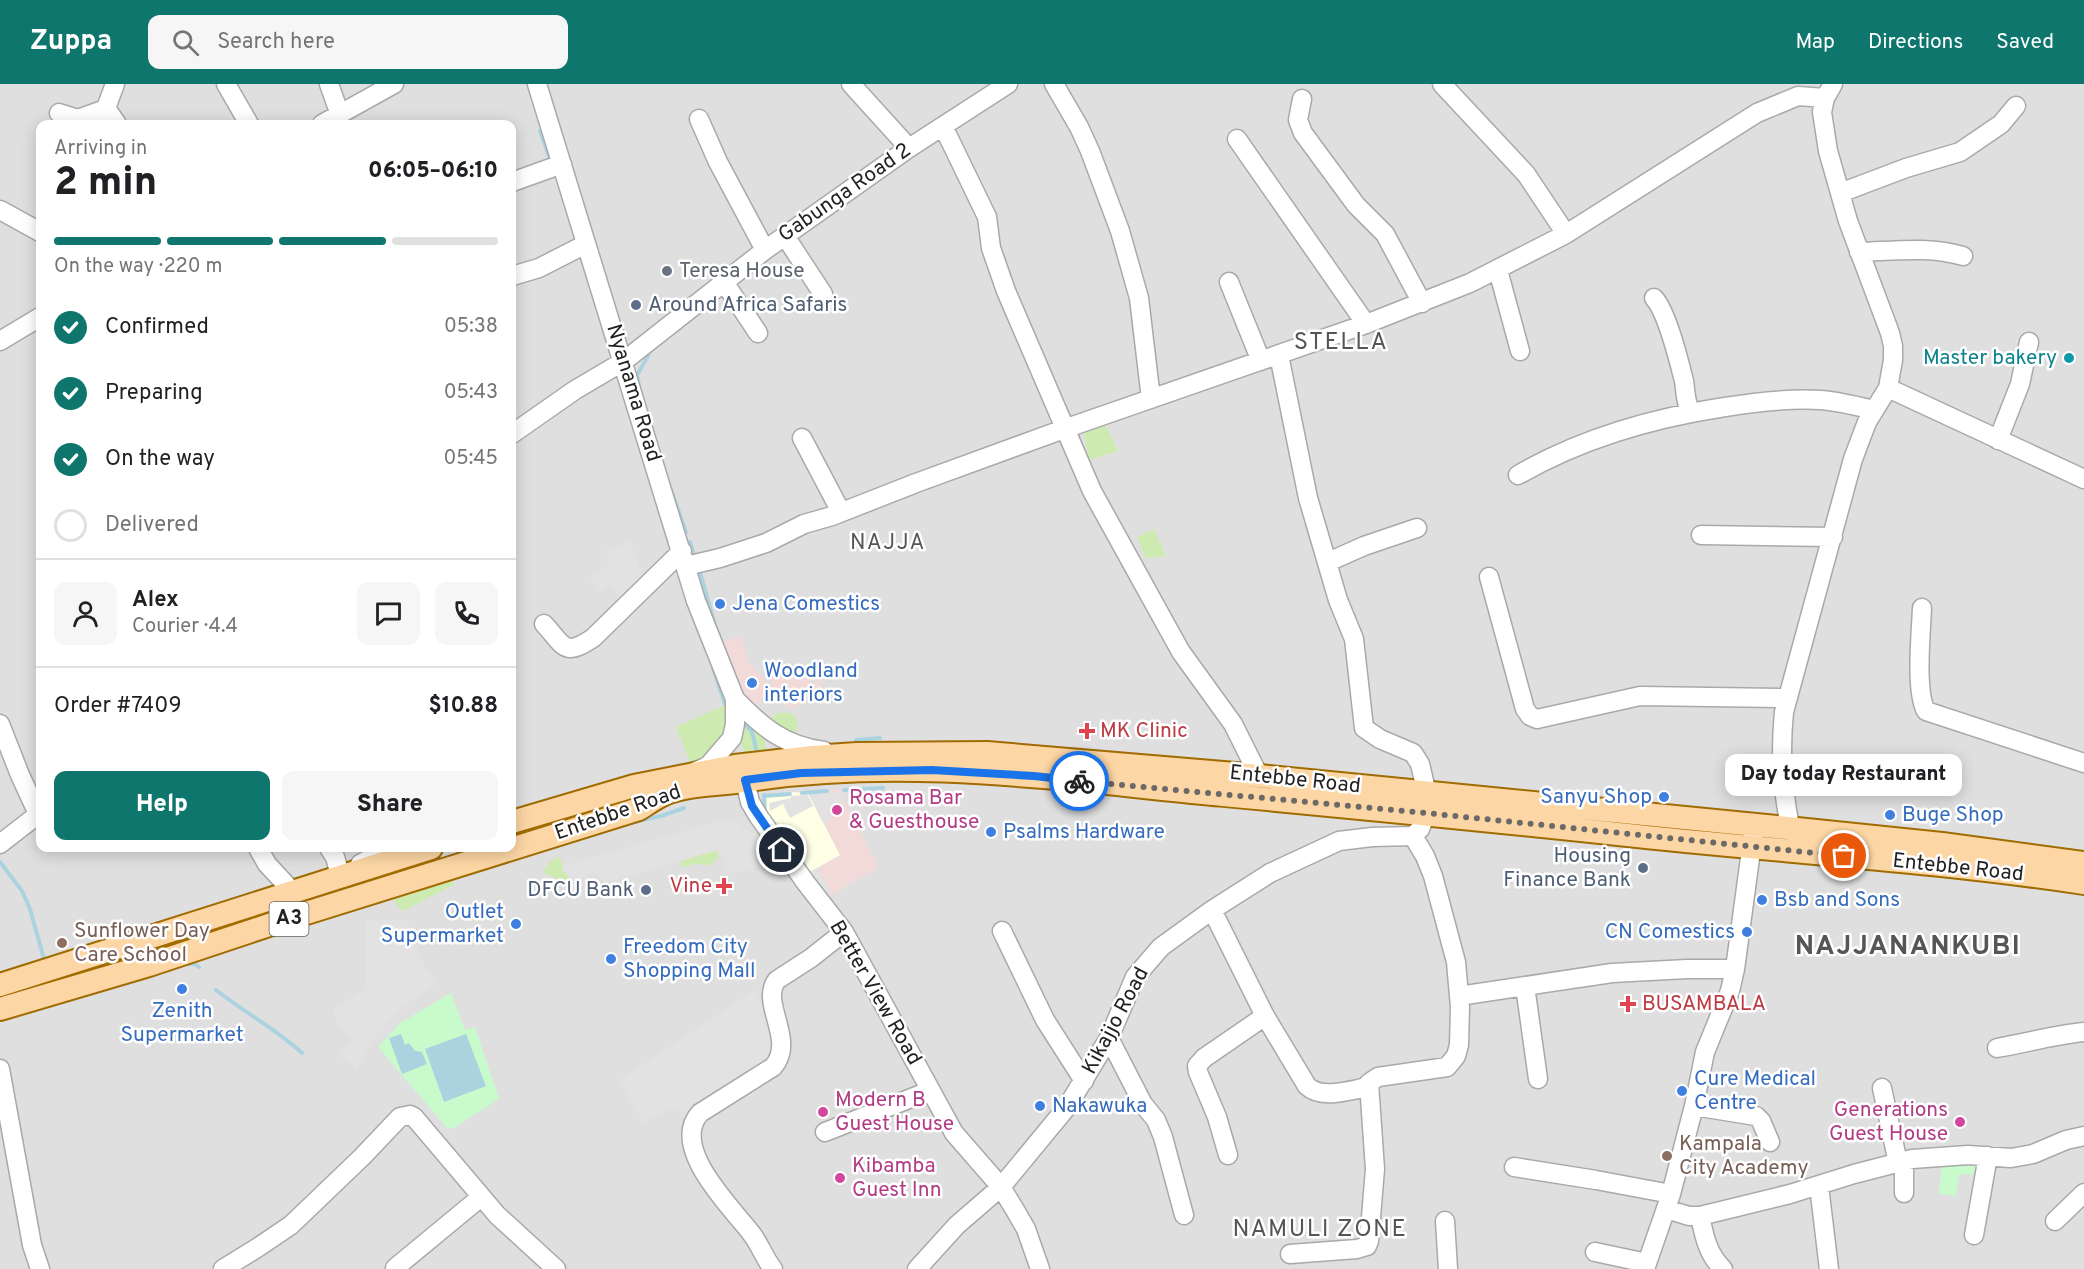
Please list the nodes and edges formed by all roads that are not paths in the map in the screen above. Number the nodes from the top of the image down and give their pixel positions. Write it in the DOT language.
graph roads {
  1 [pos="115,84"];
  2 [pos="226,84"];
  3 [pos="329,84"];
  4 [pos="394,84"];
  5 [pos="537,84"];
  6 [pos="851,84"];
  7 [pos="1008,84"];
  8 [pos="1054,84"];
  9 [pos="1442,84"];
  10 [pos="1829,91"];
  11 [pos="1302,99"];
  12 [pos="2016,106"];
  13 [pos="106,108"];
  14 [pos="58,114"];
  15 [pos="340,115"];
  16 [pos="699,119"];
  17 [pos="114,120"];
  18 [pos="247,120"];
  19 [pos="330,120"];
  20 [pos="943,126"];
  21 [pos="1237,139"];
  22 [pos="909,148"];
  23 [pos="562,164"];
  24 [pos="516,181"];
  25 [pos="1840,193"];
  26 [pos="0,210"];
  27 [pos="36,230"];
  28 [pos="1566,234"];
  29 [pos="785,236"];
  30 [pos="586,244"];
  31 [pos="765,250"];
  32 [pos="1859,252"];
  33 [pos="1963,256"];
  34 [pos="1498,270"];
  35 [pos="516,275"];
  36 [pos="724,282"];
  37 [pos="1229,282"];
  38 [pos="824,294"];
  39 [pos="1654,298"];
  40 [pos="1422,303"];
  41 [pos="36,319"];
  42 [pos="1366,324"];
  43 [pos="758,333"];
  44 [pos="0,341"];
  45 [pos="2029,342"];
  46 [pos="1520,351"];
  47 [pos="1279,355"];
  48 [pos="624,361"];
  49 [pos="1262,361"];
  50 [pos="1888,388"];
  51 [pos="1151,399"];
  52 [pos="1874,410"];
  53 [pos="1691,413"];
  54 [pos="1064,429"];
  55 [pos="516,431"];
  56 [pos="802,438"];
  57 [pos="1998,440"];
  58 [pos="1518,475"];
  59 [pos="2084,479"];
  60 [pos="841,512"];
  61 [pos="1417,528"];
  62 [pos="1701,535"];
  63 [pos="1833,537"];
  64 [pos="684,558"];
  65 [pos="1328,562"];
  66 [pos="1489,577"];
  67 [pos="1922,608"];
  68 [pos="544,624"];
  69 [pos="1787,698"];
  70 [pos="735,699"];
  71 [pos="0,724"];
  72 [pos="857,754"];
  73 [pos="2084,763"];
  74 [pos="686,775"];
  75 [pos="1259,776"];
  76 [pos="745,780"];
  77 [pos="1426,803"];
  78 [pos="36,808"];
  79 [pos="36,816"];
  80 [pos="516,821"];
  81 [pos="1797,829"];
  82 [pos="1406,836"];
  83 [pos="1753,837"];
  84 [pos="0,844"];
  85 [pos="516,847"];
  86 [pos="260,852"];
  87 [pos="332,852"];
  88 [pos="382,852"];
  89 [pos="418,852"];
  90 [pos="501,852"];
  91 [pos="1796,852"];
  92 [pos="2084,863"];
  93 [pos="331,879"];
  94 [pos="2084,883"];
  95 [pos="292,891"];
  96 [pos="1212,910"];
  97 [pos="1002,931"];
  98 [pos="844,932"];
  99 [pos="1735,969"];
  100 [pos="0,985"];
  101 [pos="1525,986"];
  102 [pos="1459,996"];
  103 [pos="0,1009"];
  104 [pos="1265,1016"];
  105 [pos="2084,1032"];
  106 [pos="1109,1038"];
  107 [pos="1997,1048"];
  108 [pos="0,1068"];
  109 [pos="1538,1079"];
  110 [pos="1084,1081"];
  111 [pos="1368,1088"];
  112 [pos="1882,1088"];
  113 [pos="929,1091"];
  114 [pos="1694,1106"];
  115 [pos="825,1132"];
  116 [pos="2084,1136"];
  117 [pos="1770,1142"];
  118 [pos="7,1147"];
  119 [pos="1228,1155"];
  120 [pos="1988,1156"];
  121 [pos="1901,1162"];
  122 [pos="1514,1167"];
  123 [pos="1819,1186"];
  124 [pos="1001,1187"];
  125 [pos="1904,1193"];
  126 [pos="2084,1193"];
  127 [pos="481,1197"];
  128 [pos="1668,1202"];
  129 [pos="1184,1215"];
  130 [pos="1700,1216"];
  131 [pos="1445,1221"];
  132 [pos="2055,1221"];
  133 [pos="1974,1235"];
  134 [pos="1595,1252"];
  135 [pos="1290,1254"];
  136 [pos="1646,1266"];
  137 [pos="395,1268"];
  138 [pos="40,1269"];
  139 [pos="223,1269"];
  140 [pos="556,1269"];
  141 [pos="773,1269"];
  142 [pos="917,1269"];
  143 [pos="1040,1269"];
  144 [pos="1448,1269"];
  145 [pos="1723,1269"];
  146 [pos="1829,1269"];
  1 -- 13 [label="street"];
  2 -- 18 [label="street"];
  3 -- 15 [label="street"];
  4 -- 15 [label="street"];
  5 -- 23 [label="street, Nyanama Road"];
  6 -- 22 [label="street"];
  7 -- 20 [label="street, Gabunga Road 2"];
  8 -- 51 [label="street"];
  9 -- 28 [label="street"];
  10 -- 25 [label="street"];
  10 -- 28 [label="street"];
  11 -- 40 [label="street"];
  12 -- 25 [label="street"];
  13 -- 14 [label="street"];
  13 -- 17 [label="street"];
  15 -- 19 [label="street"];
  16 -- 31 [label="street"];
  20 -- 22 [label="street, Gabunga Road 2"];
  20 -- 54 [label="street"];
  21 -- 42 [label="street"];
  22 -- 29 [label="street, Gabunga Road 2"];
  23 -- 24 [label="street"];
  23 -- 30 [label="street, Nyanama Road"];
  25 -- 32 [label="street"];
  26 -- 27 [label="street"];
  28 -- 34 [label="street"];
  29 -- 31 [label="street, Gabunga Road 2"];
  29 -- 38 [label="street"];
  30 -- 35 [label="street"];
  30 -- 48 [label="street, Nyanama Road"];
  31 -- 36 [label="street, Gabunga Road 2"];
  32 -- 33 [label="street"];
  32 -- 50 [label="street"];
  34 -- 40 [label="street"];
  34 -- 46 [label="street"];
  36 -- 43 [label="street"];
  36 -- 48 [label="street, Gabunga Road 2"];
  37 -- 49 [label="street"];
  39 -- 53 [label="street"];
  40 -- 42 [label="street"];
  41 -- 44 [label="street"];
  42 -- 47 [label="street"];
  45 -- 57 [label="street"];
  47 -- 49 [label="street"];
  47 -- 65 [label="street"];
  48 -- 55 [label="street, Gabunga Road 2"];
  48 -- 64 [label="street, Nyanama Road"];
  49 -- 51 [label="street"];
  50 -- 52 [label="street"];
  50 -- 57 [label="street"];
  51 -- 54 [label="street"];
  52 -- 53 [label="street"];
  52 -- 63 [label="street"];
  53 -- 58 [label="street"];
  54 -- 60 [label="street"];
  54 -- 75 [label="street"];
  56 -- 60 [label="street"];
  57 -- 59 [label="street"];
  60 -- 64 [label="street"];
  61 -- 65 [label="street"];
  62 -- 63 [label="street"];
  63 -- 69 [label="street"];
  64 -- 68 [label="street"];
  64 -- 70 [label="street, Nyanama Road"];
  65 -- 77 [label="street"];
  66 -- 69 [label="street"];
  67 -- 73 [label="street"];
  69 -- 81 [label="street"];
  70 -- 72 [label="street, Nyanama Road"];
  70 -- 74 [label="street, Nyanama Road"];
  71 -- 78 [label="street"];
  72 -- 74 [label="main road, Entebbe Road / A3"];
  72 -- 75 [label="main road, Entebbe Road / A3"];
  74 -- 80 [label="main road, Entebbe Road / A3"];
  75 -- 77 [label="main road, Entebbe Road / A3"];
  76 -- 77 [label="main road, Entebbe Road / A3"];
  76 -- 85 [label="main road, Entebbe Road / A3"];
  76 -- 98 [label="street, Better View Road"];
  77 -- 82 [label="street"];
  77 -- 83 [label="main road, Entebbe Road / A3"];
  79 -- 84 [label="street"];
  81 -- 83 [label="main road, Entebbe Road / A3"];
  81 -- 91 [label="street"];
  81 -- 92 [label="main road, Entebbe Road / A3"];
  82 -- 96 [label="street, Kikajjo Road"];
  82 -- 102 [label="street"];
  83 -- 91 [label="main road, Entebbe Road / A3"];
  83 -- 99 [label="street"];
  86 -- 95 [label="street"];
  87 -- 93 [label="street"];
  88 -- 93 [label="street"];
  89 -- 93 [label="main road, A3"];
  90 -- 103 [label="main road, Entebbe Road / A3"];
  91 -- 94 [label="main road, Entebbe Road / A3"];
  93 -- 95 [label="main road, A3"];
  95 -- 100 [label="main road, A3"];
  96 -- 104 [label="street"];
  96 -- 106 [label="street, Kikajjo Road"];
  97 -- 110 [label="street"];
  98 -- 113 [label="street, Better View Road"];
  98 -- 141 [label="street"];
  99 -- 101 [label="street"];
  99 -- 114 [label="street"];
  101 -- 102 [label="street"];
  101 -- 109 [label="street"];
  102 -- 111 [label="street"];
  104 -- 111 [label="street"];
  104 -- 119 [label="street"];
  105 -- 107 [label="street"];
  106 -- 110 [label="street, Kikajjo Road"];
  106 -- 129 [label="street"];
  108 -- 118 [label="street"];
  110 -- 124 [label="street, Kikajjo Road"];
  111 -- 135 [label="street"];
  112 -- 121 [label="street"];
  113 -- 115 [label="street"];
  113 -- 124 [label="street, Better View Road"];
  114 -- 117 [label="street"];
  114 -- 128 [label="street"];
  116 -- 120 [label="street"];
  118 -- 138 [label="street"];
  120 -- 121 [label="street"];
  120 -- 133 [label="street"];
  121 -- 123 [label="street"];
  121 -- 125 [label="street"];
  122 -- 128 [label="street"];
  123 -- 130 [label="street"];
  123 -- 146 [label="street"];
  124 -- 142 [label="street, Kikajjo Road"];
  124 -- 143 [label="street, Better View Road"];
  126 -- 132 [label="street"];
  127 -- 137 [label="street"];
  127 -- 139 [label="street"];
  127 -- 140 [label="street"];
  128 -- 130 [label="street"];
  128 -- 136 [label="street"];
  130 -- 145 [label="street"];
  131 -- 144 [label="street"];
  134 -- 136 [label="street"];
}
